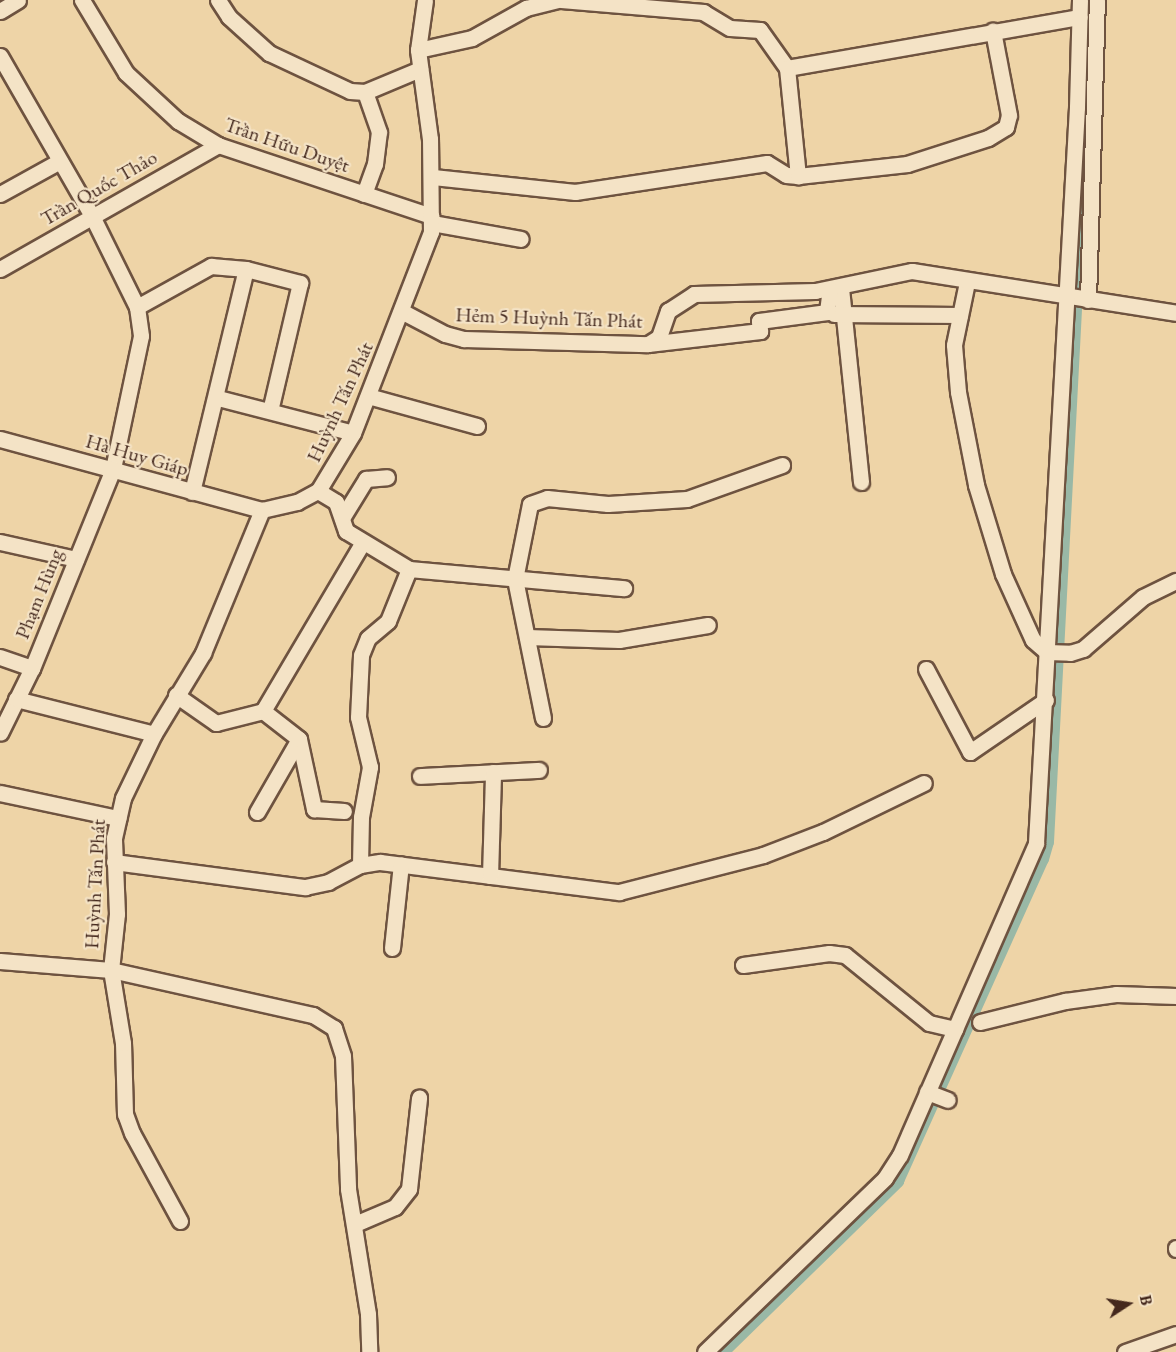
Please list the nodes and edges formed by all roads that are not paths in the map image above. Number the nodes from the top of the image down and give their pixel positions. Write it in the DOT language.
graph roads {
  1 [pos="18,0"];
  2 [pos="82,0"];
  3 [pos="218,0"];
  4 [pos="425,0"];
  5 [pos="560,0"];
  6 [pos="1080,0"];
  7 [pos="1097,0"];
  8 [pos="0,11"];
  9 [pos="1080,17"];
  10 [pos="993,31"];
  11 [pos="418,50"];
  12 [pos="0,56"];
  13 [pos="787,68"];
  14 [pos="420,69"];
  15 [pos="365,92"];
  16 [pos="218,145"];
  17 [pos="58,162"];
  18 [pos="798,176"];
  19 [pos="433,177"];
  20 [pos="0,194"];
  21 [pos="364,194"];
  22 [pos="92,216"];
  23 [pos="432,219"];
  24 [pos="521,239"];
  25 [pos="246,268"];
  26 [pos="0,269"];
  27 [pos="967,282"];
  28 [pos="835,289"];
  29 [pos="1074,297"];
  30 [pos="137,307"];
  31 [pos="403,312"];
  32 [pos="822,313"];
  33 [pos="1176,313"];
  34 [pos="844,315"];
  35 [pos="960,315"];
  36 [pos="648,344"];
  37 [pos="368,396"];
  38 [pos="218,398"];
  39 [pos="270,411"];
  40 [pos="477,426"];
  41 [pos="353,433"];
  42 [pos="0,439"];
  43 [pos="782,465"];
  44 [pos="113,469"];
  45 [pos="387,477"];
  46 [pos="861,482"];
  47 [pos="318,491"];
  48 [pos="192,492"];
  49 [pos="262,510"];
  50 [pos="342,518"];
  51 [pos="0,542"];
  52 [pos="363,542"];
  53 [pos="76,559"];
  54 [pos="409,569"];
  55 [pos="515,579"];
  56 [pos="1176,581"];
  57 [pos="624,588"];
  58 [pos="708,625"];
  59 [pos="527,637"];
  60 [pos="1047,652"];
  61 [pos="0,657"];
  62 [pos="32,668"];
  63 [pos="926,669"];
  64 [pos="176,695"];
  65 [pos="16,699"];
  66 [pos="1046,700"];
  67 [pos="263,711"];
  68 [pos="543,718"];
  69 [pos="0,734"];
  70 [pos="154,734"];
  71 [pos="299,739"];
  72 [pos="539,770"];
  73 [pos="493,771"];
  74 [pos="420,776"];
  75 [pos="924,783"];
  76 [pos="0,793"];
  77 [pos="344,811"];
  78 [pos="257,812"];
  79 [pos="118,818"];
  80 [pos="114,862"];
  81 [pos="401,864"];
  82 [pos="360,865"];
  83 [pos="490,876"];
  84 [pos="392,948"];
  85 [pos="0,961"];
  86 [pos="743,965"];
  87 [pos="111,970"];
  88 [pos="1176,996"];
  89 [pos="980,1022"];
  90 [pos="956,1029"];
  91 [pos="927,1092"];
  92 [pos="419,1098"];
  93 [pos="948,1100"];
  94 [pos="180,1221"];
  95 [pos="354,1224"];
  96 [pos="1176,1334"];
  97 [pos="369,1352"];
  98 [pos="705,1352"];
  99 [pos="1125,1352"];
  1 -- 8 [label="street"];
  2 -- 16 [label="street, Trần Hữu Duyệt"];
  3 -- 15 [label="street"];
  4 -- 11 [label="street, Huỳnh Tấn Phát"];
  5 -- 11 [label="street"];
  5 -- 13 [label="street"];
  6 -- 9 [label="street"];
  7 -- 29 [label="street"];
  9 -- 10 [label="street"];
  9 -- 29 [label="street"];
  10 -- 13 [label="street"];
  10 -- 18 [label="street"];
  11 -- 14 [label="street, Huỳnh Tấn Phát"];
  12 -- 17 [label="street, Phạm Hùng"];
  13 -- 18 [label="street"];
  14 -- 15 [label="street"];
  14 -- 19 [label="street, Huỳnh Tấn Phát"];
  15 -- 21 [label="street"];
  16 -- 21 [label="street, Trần Hữu Duyệt"];
  16 -- 22 [label="street, Trần Quốc Thảo"];
  17 -- 20 [label="street"];
  17 -- 22 [label="street, Phạm Hùng"];
  18 -- 19 [label="street"];
  19 -- 23 [label="street, Huỳnh Tấn Phát"];
  21 -- 23 [label="street, Trần Hữu Duyệt"];
  22 -- 26 [label="street, Trần Quốc Thảo"];
  22 -- 30 [label="street, Phạm Hùng"];
  23 -- 24 [label="street, Trần Hữu Duyệt"];
  23 -- 31 [label="street, Huỳnh Tấn Phát"];
  25 -- 30 [label="street"];
  25 -- 38 [label="street"];
  25 -- 39 [label="street"];
  27 -- 28 [label="street, Hẻm 5 Huỳnh Tấn Phát"];
  27 -- 29 [label="street, Hẻm 5 Huỳnh Tấn Phát"];
  27 -- 35 [label="street"];
  28 -- 32 [label="street"];
  28 -- 34 [label="street"];
  28 -- 36 [label="street, Hẻm 5 Huỳnh Tấn Phát"];
  29 -- 33 [label="street, Hẻm 5 Huỳnh Tấn Phát"];
  29 -- 60 [label="street"];
  30 -- 44 [label="street, Phạm Hùng"];
  31 -- 36 [label="street, Hẻm 5 Huỳnh Tấn Phát"];
  31 -- 37 [label="street, Huỳnh Tấn Phát"];
  32 -- 34 [label="street"];
  32 -- 36 [label="street"];
  34 -- 35 [label="street"];
  34 -- 46 [label="street"];
  35 -- 60 [label="street"];
  37 -- 40 [label="street"];
  37 -- 41 [label="street, Huỳnh Tấn Phát"];
  38 -- 39 [label="street"];
  38 -- 48 [label="street"];
  39 -- 41 [label="street"];
  41 -- 47 [label="street, Huỳnh Tấn Phát"];
  42 -- 44 [label="street, Hà Huy Giáp"];
  43 -- 55 [label="street"];
  44 -- 48 [label="street, Hà Huy Giáp"];
  44 -- 53 [label="street, Phạm Hùng"];
  45 -- 50 [label="street"];
  47 -- 49 [label="street, Huỳnh Tấn Phát"];
  47 -- 50 [label="street"];
  48 -- 49 [label="street, Hà Huy Giáp"];
  49 -- 64 [label="street, Huỳnh Tấn Phát"];
  50 -- 52 [label="street"];
  51 -- 53 [label="street"];
  52 -- 54 [label="street"];
  52 -- 67 [label="street"];
  53 -- 62 [label="street, Phạm Hùng"];
  54 -- 55 [label="street"];
  54 -- 82 [label="street"];
  55 -- 57 [label="street"];
  55 -- 59 [label="street"];
  56 -- 60 [label="street"];
  58 -- 59 [label="street"];
  59 -- 68 [label="street"];
  60 -- 66 [label="street"];
  61 -- 62 [label="street"];
  62 -- 65 [label="street, Phạm Hùng"];
  63 -- 66 [label="street"];
  64 -- 67 [label="street"];
  64 -- 70 [label="street, Huỳnh Tấn Phát"];
  65 -- 69 [label="street, Phạm Hùng"];
  65 -- 70 [label="street"];
  66 -- 90 [label="street"];
  67 -- 71 [label="street"];
  70 -- 79 [label="street, Huỳnh Tấn Phát"];
  71 -- 77 [label="street"];
  71 -- 78 [label="street"];
  72 -- 73 [label="street"];
  73 -- 74 [label="street"];
  73 -- 83 [label="street"];
  75 -- 83 [label="street"];
  76 -- 79 [label="street"];
  79 -- 80 [label="street, Huỳnh Tấn Phát"];
  80 -- 82 [label="street"];
  80 -- 87 [label="street, Huỳnh Tấn Phát"];
  81 -- 82 [label="street"];
  81 -- 83 [label="street"];
  81 -- 84 [label="street"];
  85 -- 87 [label="street"];
  86 -- 90 [label="street"];
  87 -- 94 [label="street, Huỳnh Tấn Phát"];
  87 -- 95 [label="street"];
  88 -- 89 [label="street"];
  90 -- 91 [label="street"];
  91 -- 93 [label="street"];
  91 -- 98 [label="street"];
  92 -- 95 [label="street"];
  95 -- 97 [label="street"];
  96 -- 99 [label="street"];
}
